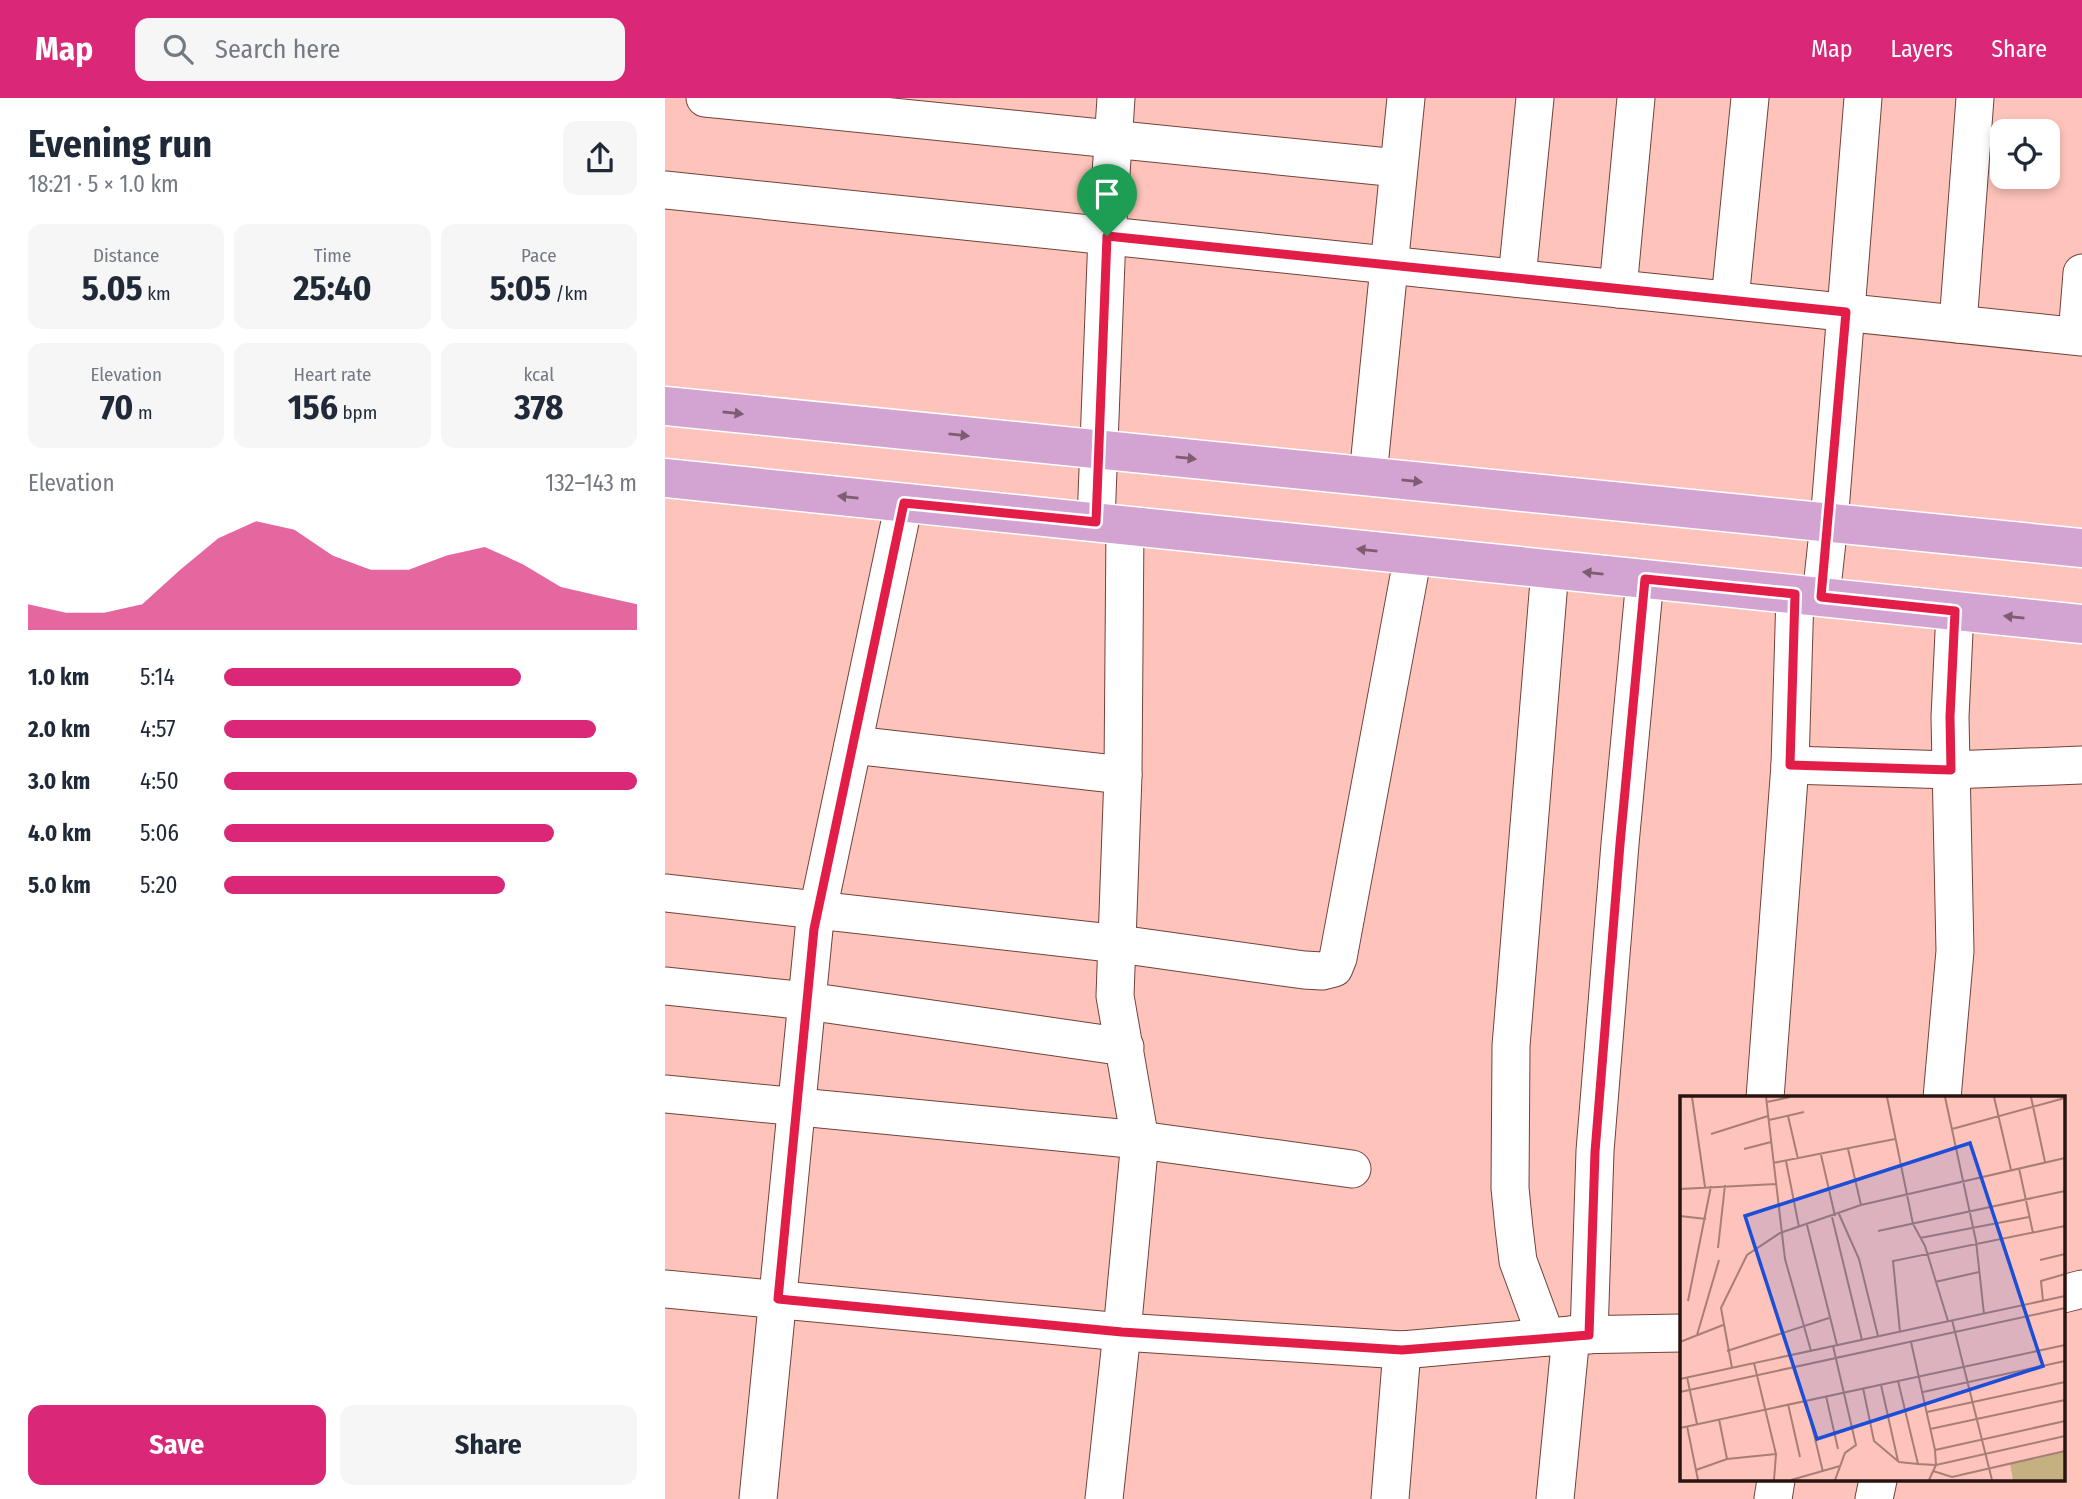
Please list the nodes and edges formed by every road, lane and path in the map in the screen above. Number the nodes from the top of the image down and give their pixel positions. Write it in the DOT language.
graph roads {
  1 [pos="705,98"];
  2 [pos="1116,98"];
  3 [pos="1406,98"];
  4 [pos="1535,98"];
  5 [pos="1636,98"];
  6 [pos="1751,98"];
  7 [pos="1863,98"];
  8 [pos="1975,98"];
  9 [pos="1114,139"];
  10 [pos="1398,168"];
  11 [pos="665,190"];
  12 [pos="1107,236"];
  13 [pos="1388,265"];
  14 [pos="2082,273"];
  15 [pos="1517,278"];
  16 [pos="1618,289"];
  17 [pos="1730,300"];
  18 [pos="1846,312"];
  19 [pos="1958,324"];
  20 [pos="2080,337"];
  21 [pos="665,406"];
  22 [pos="1100,449"];
  23 [pos="1368,477"];
  24 [pos="665,478"];
  25 [pos="904,503"];
  26 [pos="1829,523"];
  27 [pos="1110,524"];
  28 [pos="2082,548"];
  29 [pos="1413,555"];
  30 [pos="1550,569"];
  31 [pos="1645,579"];
  32 [pos="1808,596"];
  33 [pos="1955,611"];
  34 [pos="2082,624"];
  35 [pos="853,745"];
  36 [pos="1790,765"];
  37 [pos="2082,765"];
  38 [pos="1951,770"];
  39 [pos="1123,775"];
  40 [pos="665,893"];
  41 [pos="818,910"];
  42 [pos="1119,944"];
  43 [pos="665,986"];
  44 [pos="807,1002"];
  45 [pos="1125,1047"];
  46 [pos="665,1094"];
  47 [pos="1765,1096"];
  48 [pos="1942,1096"];
  49 [pos="796,1107"];
  50 [pos="1140,1140"];
  51 [pos="1352,1169"];
  52 [pos="665,1289"];
  53 [pos="2082,1289"];
  54 [pos="2065,1293"];
  55 [pos="778,1299"];
  56 [pos="1122,1332"];
  57 [pos="1680,1333"];
  58 [pos="1569,1335"];
  59 [pos="1402,1350"];
  60 [pos="758,1499"];
  61 [pos="1104,1499"];
  62 [pos="1390,1499"];
  63 [pos="1555,1499"];
  1 -- 9 [label="street"];
  2 -- 9 [label="street"];
  3 -- 10 [label="street"];
  4 -- 15 [label="street"];
  5 -- 16 [label="street"];
  6 -- 17 [label="street"];
  7 -- 18 [label="street"];
  8 -- 19 [label="street"];
  9 -- 10 [label="street"];
  9 -- 12 [label="street"];
  10 -- 13 [label="street"];
  11 -- 12 [label="street"];
  12 -- 13 [label="street"];
  12 -- 22 [label="street"];
  13 -- 15 [label="street"];
  13 -- 23 [label="street"];
  14 -- 20 [label="street"];
  15 -- 16 [label="street"];
  16 -- 17 [label="street"];
  17 -- 18 [label="street"];
  18 -- 19 [label="street"];
  18 -- 26 [label="street"];
  19 -- 20 [label="street"];
  21 -- 22 [label="main road, one-way"];
  22 -- 23 [label="main road, one-way"];
  22 -- 27 [label="street"];
  23 -- 26 [label="main road, one-way"];
  25 -- 24 [label="main road, one-way"];
  25 -- 27 [label="main road"];
  25 -- 35 [label="street"];
  26 -- 28 [label="main road"];
  26 -- 32 [label="street"];
  29 -- 27 [label="main road, one-way"];
  27 -- 39 [label="street"];
  29 -- 30 [label="main road"];
  29 -- 42 [label="street"];
  31 -- 30 [label="main road, one-way"];
  30 -- 58 [label="street"];
  31 -- 32 [label="main road"];
  31 -- 58 [label="street"];
  32 -- 33 [label="main road"];
  32 -- 36 [label="street"];
  34 -- 33 [label="main road, one-way"];
  33 -- 38 [label="street"];
  35 -- 39 [label="street"];
  35 -- 41 [label="street"];
  36 -- 38 [label="street"];
  36 -- 47 [label="street"];
  37 -- 38 [label="street"];
  38 -- 48 [label="street"];
  39 -- 42 [label="street"];
  40 -- 41 [label="street"];
  41 -- 42 [label="street"];
  41 -- 44 [label="street"];
  42 -- 45 [label="street"];
  43 -- 44 [label="street"];
  44 -- 45 [label="street"];
  44 -- 49 [label="street"];
  45 -- 50 [label="street"];
  46 -- 49 [label="street"];
  49 -- 50 [label="street"];
  49 -- 55 [label="street"];
  50 -- 51 [label="street"];
  50 -- 56 [label="street"];
  52 -- 55 [label="street"];
  53 -- 54 [label="street"];
  55 -- 56 [label="street"];
  55 -- 60 [label="street"];
  56 -- 59 [label="street"];
  56 -- 61 [label="street"];
  57 -- 58 [label="street"];
  58 -- 59 [label="street"];
  58 -- 63 [label="street"];
  59 -- 62 [label="street"];
}
